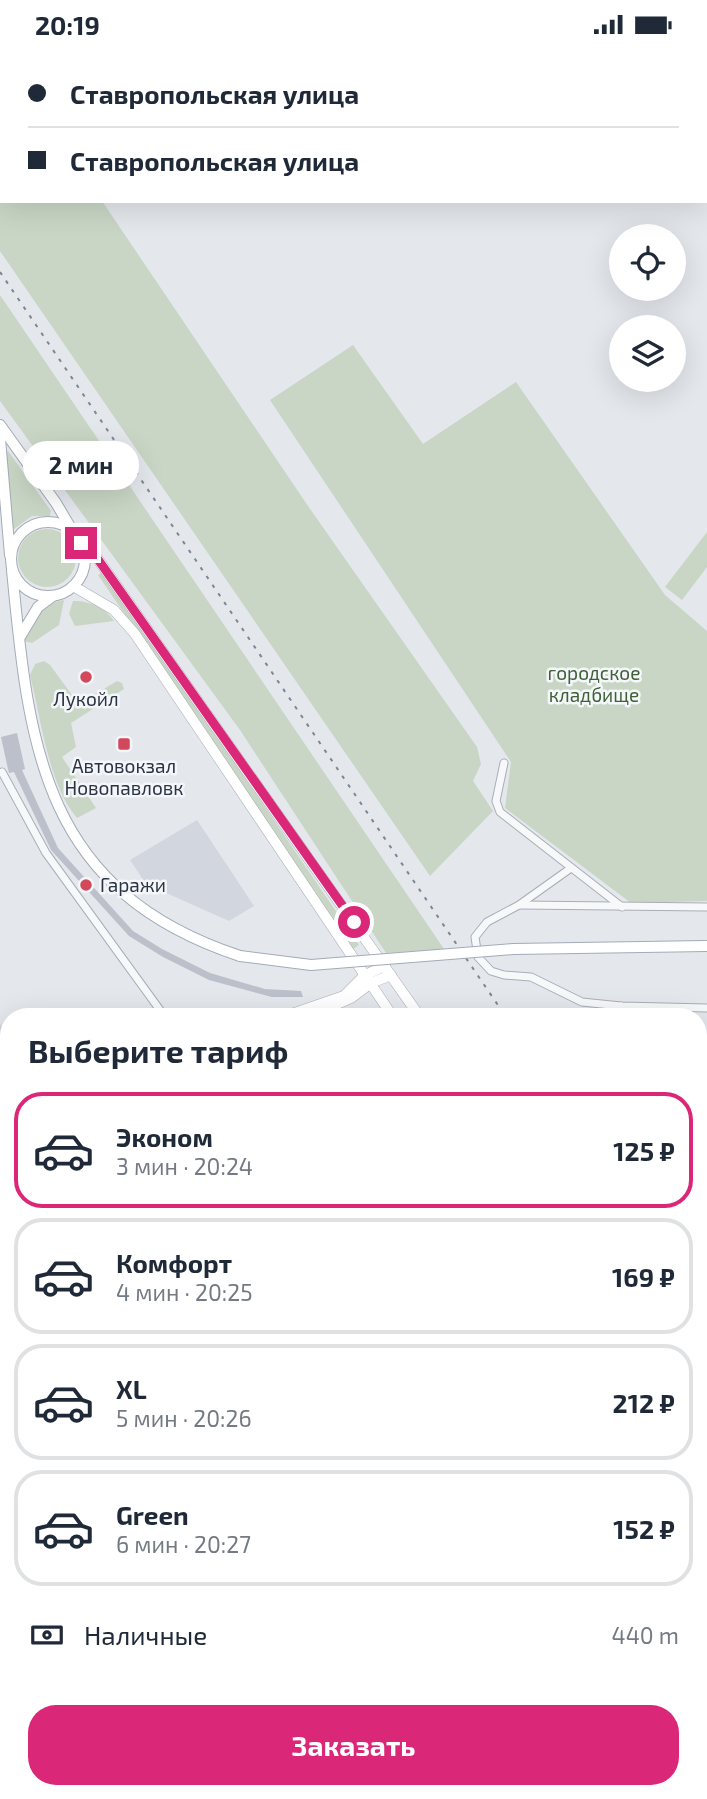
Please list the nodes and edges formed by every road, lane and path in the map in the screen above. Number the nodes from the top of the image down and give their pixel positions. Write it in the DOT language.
graph roads {
  1 [pos="0,425"];
  2 [pos="0,439"];
  3 [pos="73,533"];
  4 [pos="81,543"];
  5 [pos="11,565"];
  6 [pos="73,586"];
  7 [pos="54,595"];
  8 [pos="19,640"];
  9 [pos="504,763"];
  10 [pos="2,772"];
  11 [pos="571,867"];
  12 [pos="519,905"];
  13 [pos="622,907"];
  14 [pos="707,907"];
  15 [pos="707,946"];
  16 [pos="385,966"];
  17 [pos="391,975"];
  18 [pos="368,979"];
  19 [pos="621,1006"];
  20 [pos="158,1008"];
  21 [pos="309,1008"];
  22 [pos="335,1008"];
  23 [pos="387,1008"];
  24 [pos="414,1008"];
  25 [pos="707,1008"];
  1 -- 3 [label="main road"];
  2 -- 5 [label="main road"];
  3 -- 4 [label="main road"];
  3 -- 5 [label="main road"];
  4 -- 6 [label="main road"];
  4 -- 16 [label="main road"];
  5 -- 7 [label="main road"];
  5 -- 8 [label="main road"];
  6 -- 7 [label="main road"];
  6 -- 18 [label="main road"];
  7 -- 8 [label="main road"];
  8 -- 15 [label="main road, bridge"];
  9 -- 11 [label="street"];
  10 -- 20 [label="street"];
  11 -- 12 [label="street"];
  11 -- 13 [label="street"];
  12 -- 13 [label="street"];
  12 -- 19 [label="street"];
  13 -- 14 [label="street"];
  16 -- 17 [label="main road"];
  16 -- 18 [label="main road"];
  17 -- 18 [label="main road"];
  17 -- 24 [label="main road"];
  18 -- 21 [label="main road"];
  18 -- 22 [label="main road"];
  18 -- 23 [label="main road"];
  19 -- 25 [label="street"];
}
